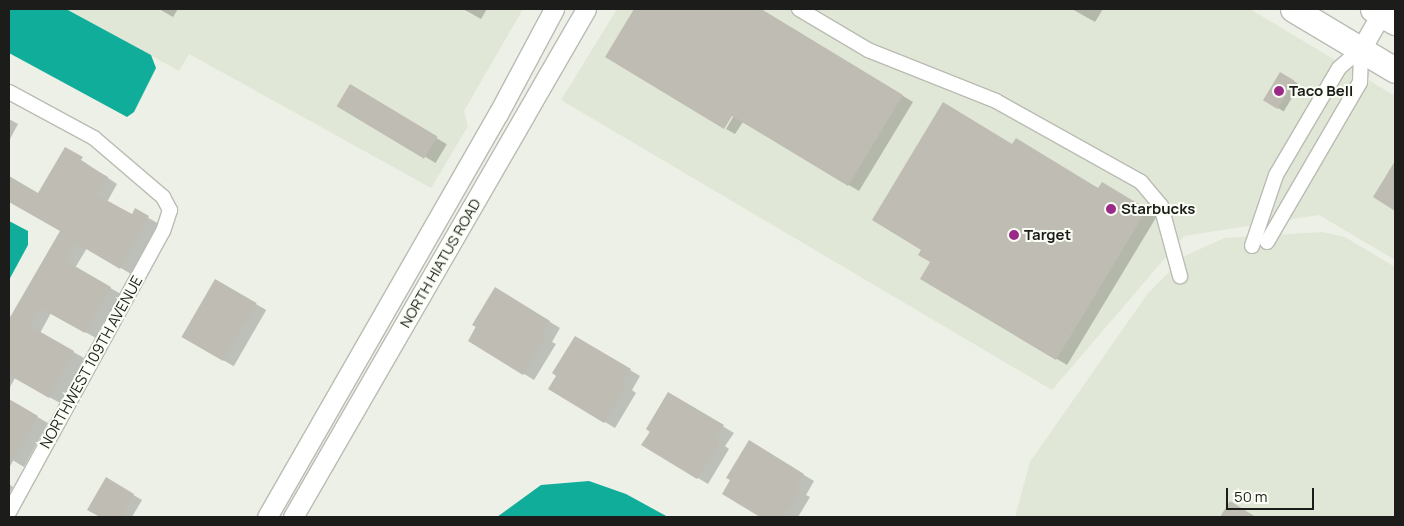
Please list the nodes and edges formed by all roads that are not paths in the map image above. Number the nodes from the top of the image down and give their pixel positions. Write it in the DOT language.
graph roads {
  1 [pos="554,9"];
  2 [pos="586,9"];
  3 [pos="799,9"];
  4 [pos="1293,9"];
  5 [pos="1383,13"];
  6 [pos="1361,49"];
  7 [pos="1395,70"];
  8 [pos="9,92"];
  9 [pos="1267,242"];
  10 [pos="1252,246"];
  11 [pos="1180,276"];
  12 [pos="9,512"];
  13 [pos="269,516"];
  14 [pos="293,517"];
  1 -- 13 [label="main road, NORTH HIATUS ROAD"];
  2 -- 14 [label="main road, NORTH HIATUS ROAD"];
  3 -- 11 [label="street"];
  4 -- 6 [label="highway"];
  5 -- 6 [label="main road"];
  6 -- 7 [label="highway"];
  6 -- 9 [label="street"];
  6 -- 10 [label="street"];
  8 -- 12 [label="street, NORTHWEST 109TH AVENUE"];
}
